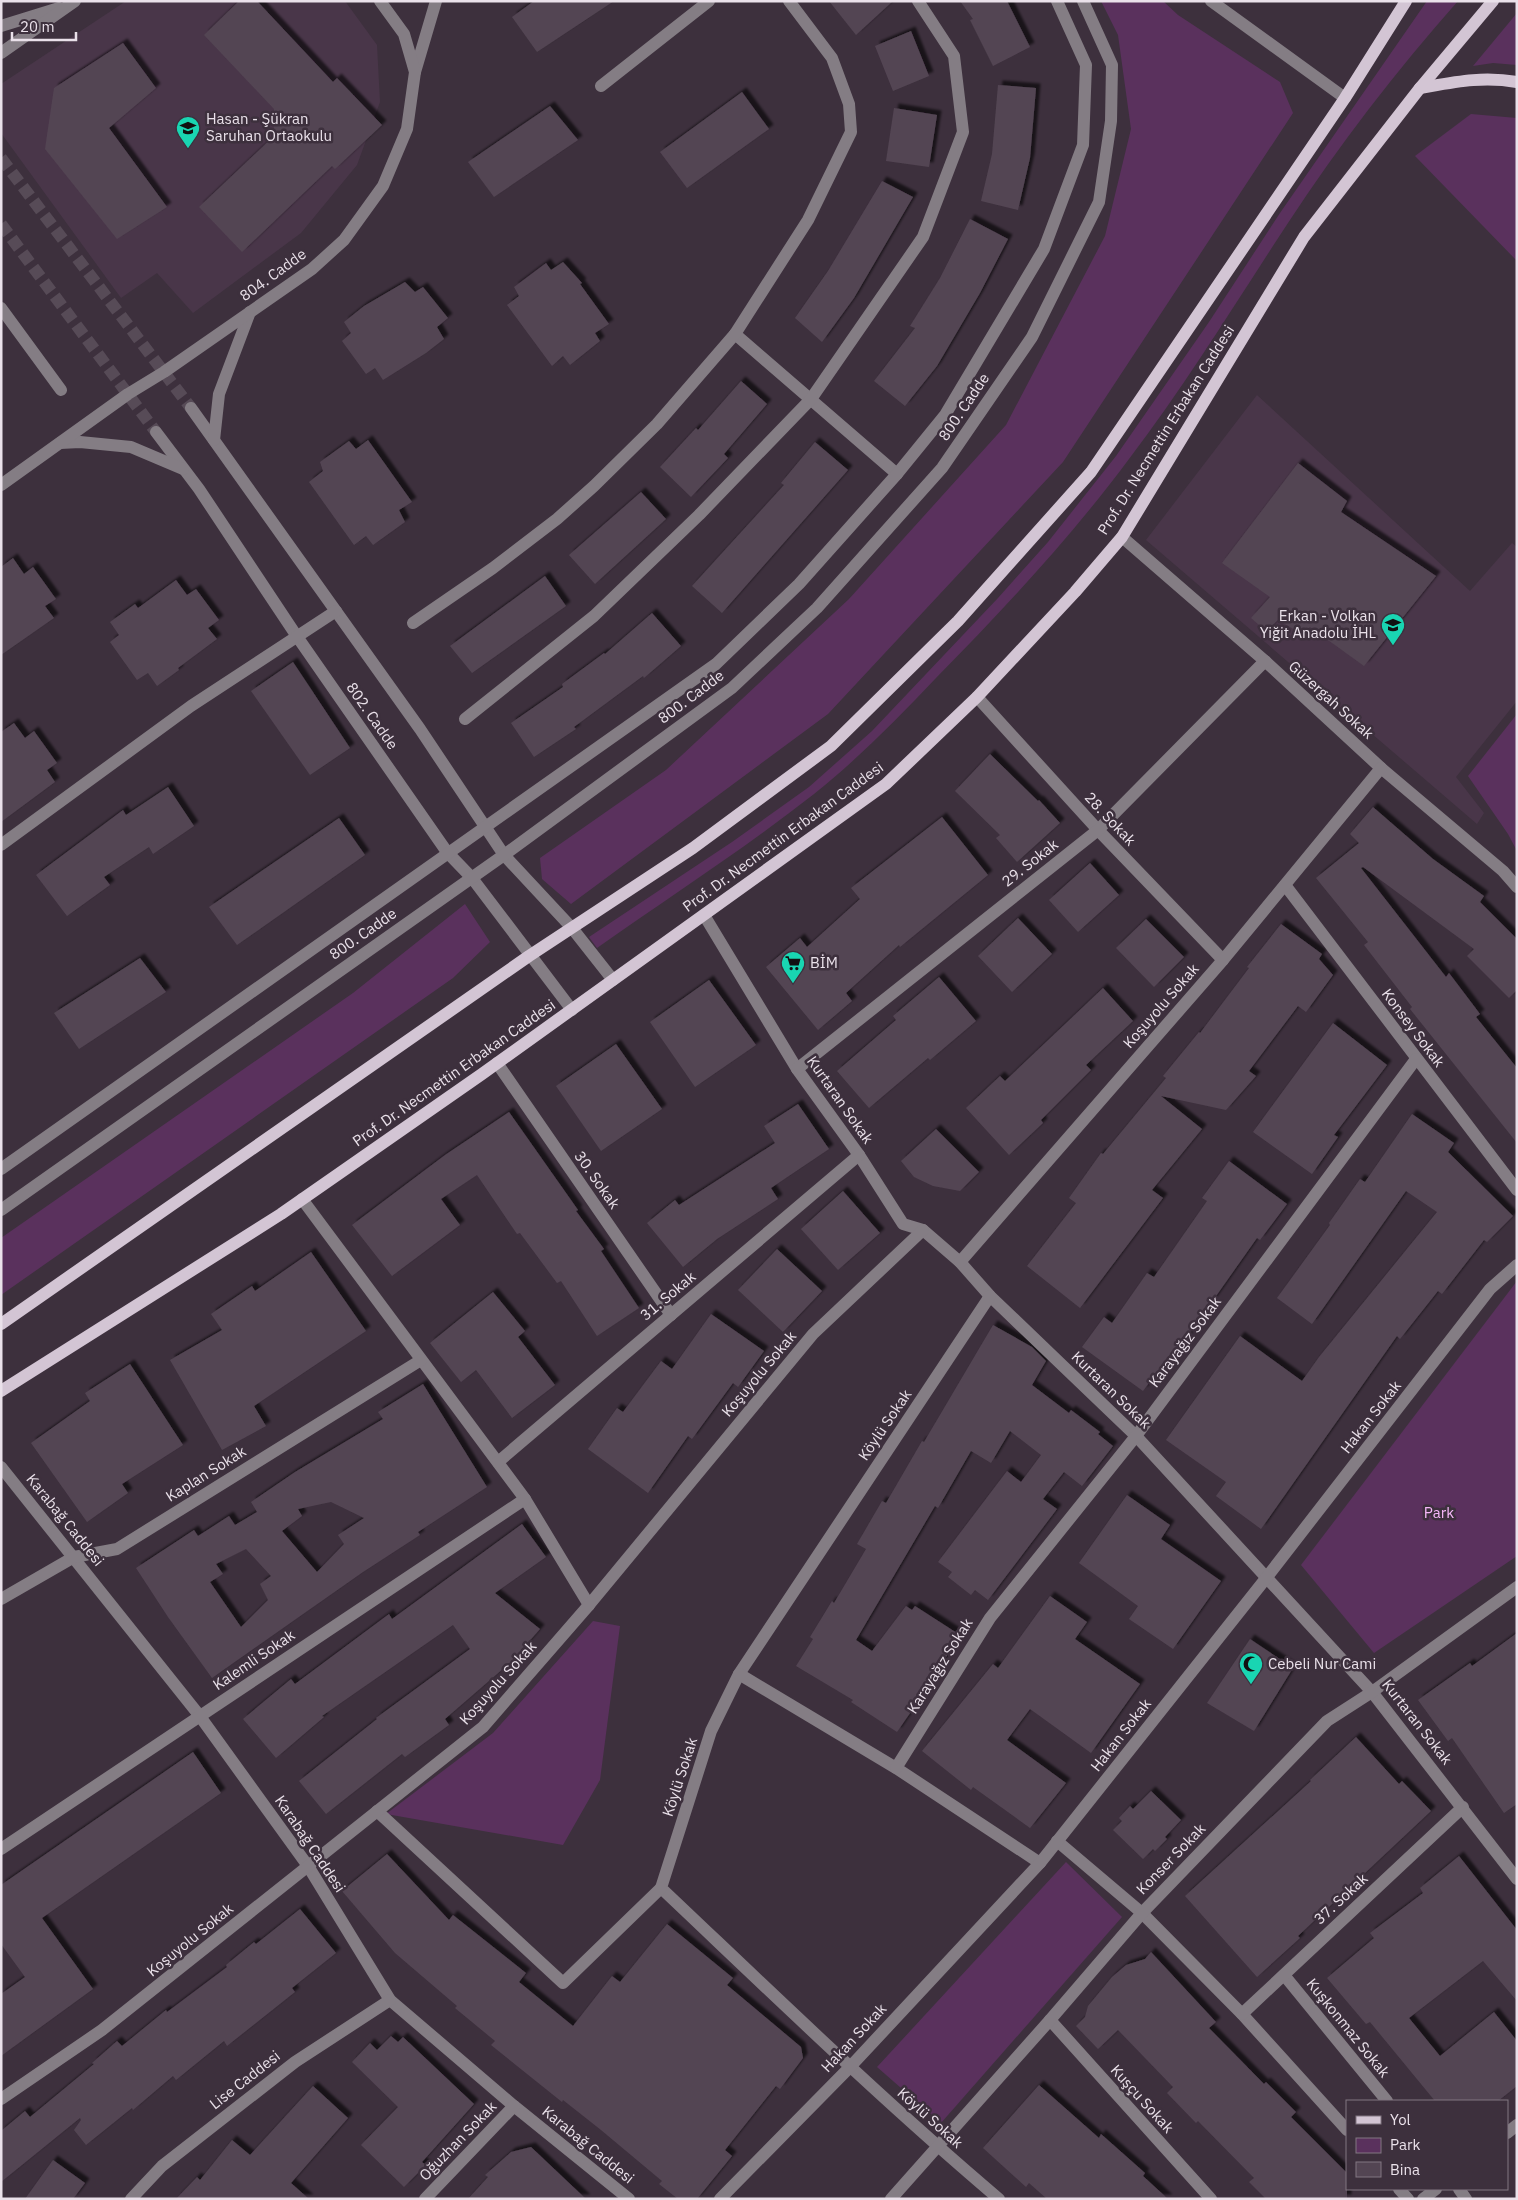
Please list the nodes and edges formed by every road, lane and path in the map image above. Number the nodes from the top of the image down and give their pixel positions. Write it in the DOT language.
graph roads {
  1 [pos="380,1"];
  2 [pos="436,1"];
  3 [pos="709,1"];
  4 [pos="789,1"];
  5 [pos="918,1"];
  6 [pos="1057,1"];
  7 [pos="1083,1"];
  8 [pos="1211,1"];
  9 [pos="1394,1"];
  10 [pos="1406,1"];
  11 [pos="1493,1"];
  12 [pos="73,3"];
  13 [pos="1,26"];
  14 [pos="1385,33"];
  15 [pos="1,54"];
  16 [pos="415,72"];
  17 [pos="1517,82"];
  18 [pos="601,86"];
  19 [pos="1420,88"];
  20 [pos="1345,98"];
  21 [pos="1,308"];
  22 [pos="250,312"];
  23 [pos="735,334"];
  24 [pos="61,390"];
  25 [pos="810,399"];
  26 [pos="191,408"];
  27 [pos="156,432"];
  28 [pos="214,440"];
  29 [pos="60,443"];
  30 [pos="184,470"];
  31 [pos="897,474"];
  32 [pos="1,485"];
  33 [pos="1122,537"];
  34 [pos="336,611"];
  35 [pos="412,623"];
  36 [pos="296,635"];
  37 [pos="1264,662"];
  38 [pos="977,697"];
  39 [pos="465,719"];
  40 [pos="1381,768"];
  41 [pos="487,828"];
  42 [pos="1098,830"];
  43 [pos="1,845"];
  44 [pos="448,852"];
  45 [pos="504,854"];
  46 [pos="472,878"];
  47 [pos="1285,885"];
  48 [pos="1517,887"];
  49 [pos="704,915"];
  50 [pos="572,928"];
  51 [pos="529,956"];
  52 [pos="1223,960"];
  53 [pos="613,980"];
  54 [pos="572,1010"];
  55 [pos="1416,1059"];
  56 [pos="497,1064"];
  57 [pos="797,1069"];
  58 [pos="859,1155"];
  59 [pos="1,1169"];
  60 [pos="1517,1190"];
  61 [pos="302,1200"];
  62 [pos="1,1210"];
  63 [pos="923,1230"];
  64 [pos="960,1262"];
  65 [pos="1517,1265"];
  66 [pos="990,1296"];
  67 [pos="671,1315"];
  68 [pos="1,1324"];
  69 [pos="421,1360"];
  70 [pos="1,1391"];
  71 [pos="1136,1436"];
  72 [pos="498,1462"];
  73 [pos="1,1468"];
  74 [pos="525,1499"];
  75 [pos="74,1557"];
  76 [pos="1267,1577"];
  77 [pos="1517,1587"];
  78 [pos="1,1599"];
  79 [pos="589,1605"];
  80 [pos="739,1674"];
  81 [pos="1372,1692"];
  82 [pos="199,1715"];
  83 [pos="896,1768"];
  84 [pos="1463,1807"];
  85 [pos="377,1811"];
  86 [pos="1057,1841"];
  87 [pos="1,1849"];
  88 [pos="1040,1863"];
  89 [pos="308,1866"];
  90 [pos="1517,1879"];
  91 [pos="661,1888"];
  92 [pos="1142,1913"];
  93 [pos="1284,1974"];
  94 [pos="390,2000"];
  95 [pos="1242,2014"];
  96 [pos="1050,2020"];
  97 [pos="850,2067"];
  98 [pos="1,2099"];
  99 [pos="1386,2100"];
  100 [pos="514,2106"];
  101 [pos="1346,2129"];
  102 [pos="937,2146"];
  103 [pos="1435,2190"];
  104 [pos="131,2199"];
  105 [pos="425,2199"];
  106 [pos="629,2199"];
  107 [pos="720,2199"];
  108 [pos="891,2199"];
  109 [pos="999,2199"];
  110 [pos="1211,2199"];
  111 [pos="1423,2199"];
  1 -- 16 [label="street, 804. Cadde"];
  2 -- 16 [label="street"];
  3 -- 18 [label="street"];
  4 -- 23 [label="street"];
  5 -- 25 [label="street"];
  6 -- 31 [label="street, 800. Cadde"];
  7 -- 45 [label="street, 800. Cadde"];
  8 -- 20 [label="street"];
  9 -- 14 [label="main road"];
  10 -- 14 [label="main road"];
  11 -- 19 [label="main road, Prof. Dr. Necmettin Erbakan Caddesi"];
  12 -- 13 [label="street"];
  12 -- 15 [label="street"];
  14 -- 20 [label="main road"];
  16 -- 22 [label="street, 804. Cadde"];
  17 -- 19 [label="main road"];
  19 -- 33 [label="main road, Prof. Dr. Necmettin Erbakan Caddesi"];
  20 -- 50 [label="main road"];
  21 -- 24 [label="street"];
  22 -- 28 [label="street"];
  22 -- 29 [label="street, 804. Cadde"];
  23 -- 25 [label="street"];
  23 -- 35 [label="street"];
  25 -- 31 [label="street"];
  25 -- 39 [label="street"];
  26 -- 28 [label="street, 802. Cadde"];
  27 -- 30 [label="street, 802. Cadde"];
  28 -- 34 [label="street, 802. Cadde"];
  29 -- 30 [label="street"];
  29 -- 32 [label="street, 804. Cadde"];
  30 -- 36 [label="street, 802. Cadde"];
  31 -- 41 [label="street, 800. Cadde"];
  33 -- 37 [label="street, Güzergah Sokak"];
  33 -- 38 [label="main road, Prof. Dr. Necmettin Erbakan Caddesi"];
  34 -- 36 [label="street"];
  34 -- 41 [label="street, 802. Cadde"];
  36 -- 43 [label="street"];
  36 -- 44 [label="street, 802. Cadde"];
  37 -- 40 [label="street, Güzergah Sokak"];
  37 -- 42 [label="street, 29. Sokak"];
  38 -- 42 [label="street, 28. Sokak"];
  38 -- 49 [label="main road, Prof. Dr. Necmettin Erbakan Caddesi"];
  40 -- 47 [label="street, Koşuyolu Sokak"];
  40 -- 48 [label="street, Güzergah Sokak"];
  41 -- 44 [label="street, 800. Cadde"];
  41 -- 45 [label="street, 802. Cadde"];
  42 -- 52 [label="street, 28. Sokak"];
  42 -- 57 [label="street, 29. Sokak"];
  44 -- 46 [label="street, 802. Cadde"];
  44 -- 59 [label="street, 800. Cadde"];
  45 -- 46 [label="street, 800. Cadde"];
  45 -- 50 [label="street, 802. Cadde"];
  46 -- 51 [label="street, 802. Cadde"];
  46 -- 62 [label="street, 800. Cadde"];
  47 -- 52 [label="street, Koşuyolu Sokak"];
  47 -- 55 [label="street, Konsey Sokak"];
  49 -- 53 [label="main road, Prof. Dr. Necmettin Erbakan Caddesi"];
  49 -- 57 [label="street, Kurtaran Sokak"];
  50 -- 51 [label="main road"];
  50 -- 53 [label="street, 802. Cadde"];
  51 -- 54 [label="street, 802. Cadde"];
  51 -- 68 [label="main road"];
  52 -- 64 [label="street, Koşuyolu Sokak"];
  53 -- 54 [label="main road, Prof. Dr. Necmettin Erbakan Caddesi"];
  54 -- 56 [label="main road, Prof. Dr. Necmettin Erbakan Caddesi"];
  55 -- 60 [label="street, Konsey Sokak"];
  55 -- 71 [label="street, Karayağız Sokak"];
  56 -- 61 [label="main road, Prof. Dr. Necmettin Erbakan Caddesi"];
  56 -- 67 [label="street, 30. Sokak"];
  57 -- 58 [label="street, Kurtaran Sokak"];
  58 -- 63 [label="street, Kurtaran Sokak"];
  58 -- 67 [label="street, 31. Sokak"];
  61 -- 69 [label="street"];
  61 -- 70 [label="main road, Prof. Dr. Necmettin Erbakan Caddesi"];
  63 -- 64 [label="street, Kurtaran Sokak"];
  63 -- 79 [label="street, Koşuyolu Sokak"];
  64 -- 66 [label="street, Kurtaran Sokak"];
  65 -- 76 [label="street, Hakan Sokak"];
  66 -- 71 [label="street, Kurtaran Sokak"];
  66 -- 80 [label="street, Köylü Sokak"];
  67 -- 72 [label="street, 31. Sokak"];
  69 -- 72 [label="street"];
  69 -- 75 [label="street, Kaplan Sokak"];
  71 -- 76 [label="street, Kurtaran Sokak"];
  71 -- 83 [label="street, Karayağız Sokak"];
  72 -- 74 [label="street"];
  73 -- 75 [label="street, Karabağ Caddesi"];
  74 -- 79 [label="street"];
  74 -- 82 [label="street, Kalemli Sokak"];
  75 -- 78 [label="street, Kaplan Sokak"];
  75 -- 82 [label="street, Karabağ Caddesi"];
  76 -- 81 [label="street, Kurtaran Sokak"];
  76 -- 86 [label="street, Hakan Sokak"];
  77 -- 81 [label="street, Konser Sokak"];
  79 -- 85 [label="street, Koşuyolu Sokak"];
  80 -- 83 [label="street"];
  80 -- 91 [label="street, Köylü Sokak"];
  81 -- 84 [label="street, Kurtaran Sokak"];
  81 -- 92 [label="street, Konser Sokak"];
  82 -- 87 [label="street, Kalemli Sokak"];
  82 -- 89 [label="street, Karabağ Caddesi"];
  83 -- 88 [label="street"];
  84 -- 90 [label="street, Kurtaran Sokak"];
  84 -- 93 [label="street, 37. Sokak"];
  85 -- 89 [label="street, Koşuyolu Sokak"];
  85 -- 91 [label="street"];
  86 -- 88 [label="street, Hakan Sokak"];
  86 -- 92 [label="street"];
  88 -- 97 [label="street, Hakan Sokak"];
  89 -- 94 [label="street, Karabağ Caddesi"];
  89 -- 98 [label="street, Koşuyolu Sokak"];
  91 -- 97 [label="street, Köylü Sokak"];
  92 -- 95 [label="street"];
  92 -- 96 [label="street, Konser Sokak"];
  93 -- 95 [label="street, 37. Sokak"];
  93 -- 99 [label="street, Kuşkonmaz Sokak"];
  94 -- 100 [label="street, Karabağ Caddesi"];
  94 -- 104 [label="street, Lise Caddesi"];
  95 -- 101 [label="street"];
  96 -- 102 [label="street, Konser Sokak"];
  96 -- 110 [label="street, Kuşçu Sokak"];
  97 -- 102 [label="street, Köylü Sokak"];
  97 -- 107 [label="street, Hakan Sokak"];
  100 -- 105 [label="street, Oğuzhan Sokak"];
  100 -- 106 [label="street, Karabağ Caddesi"];
  102 -- 108 [label="street, Konser Sokak"];
  102 -- 109 [label="street, Köylü Sokak"];
  103 -- 111 [label="street"];
}
